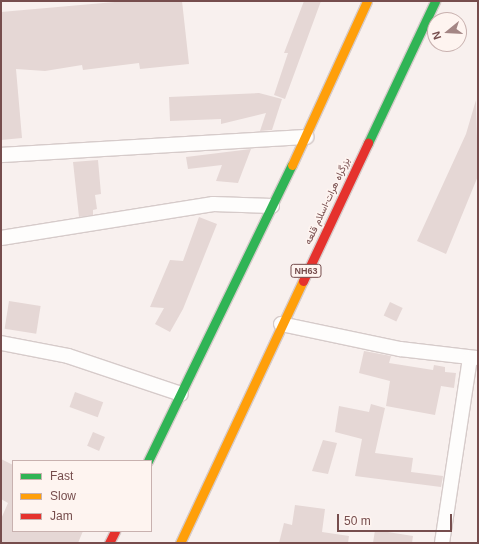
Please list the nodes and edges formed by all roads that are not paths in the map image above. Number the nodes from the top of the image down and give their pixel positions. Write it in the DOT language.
graph roads {
  1 [pos="367,1"];
  2 [pos="435,1"];
  3 [pos="306,138"];
  4 [pos="1,155"];
  5 [pos="272,206"];
  6 [pos="1,238"];
  7 [pos="281,324"];
  8 [pos="1,343"];
  9 [pos="474,358"];
  10 [pos="181,394"];
  11 [pos="148,460"];
  12 [pos="114,532"];
  13 [pos="109,543"];
  14 [pos="180,543"];
  15 [pos="442,543"];
  1 -- 3 [label="highway"];
  2 -- 7 [label="highway, بزرگراه هرات-اسلام قلعه / NH63"];
  3 -- 4 [label="street"];
  3 -- 5 [label="highway"];
  5 -- 6 [label="street"];
  5 -- 10 [label="highway"];
  7 -- 9 [label="street"];
  7 -- 14 [label="highway, بزرگراه هرات-اسلام قلعه / NH63"];
  8 -- 10 [label="street"];
  9 -- 15 [label="street"];
  10 -- 11 [label="highway"];
  12 -- 13 [label="highway"];
}
